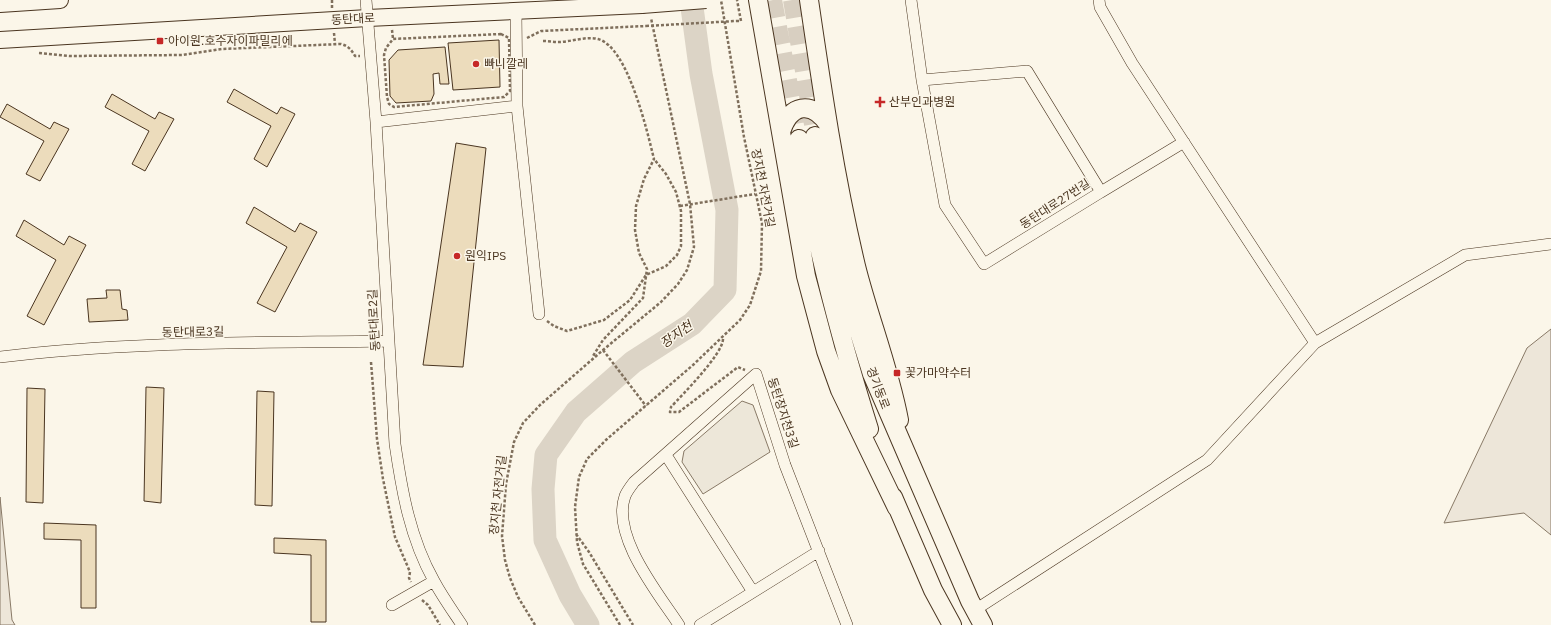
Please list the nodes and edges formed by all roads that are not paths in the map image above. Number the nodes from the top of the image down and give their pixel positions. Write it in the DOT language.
graph roads {
  1 [pos="60,0"];
  2 [pos="366,0"];
  3 [pos="706,0"];
  4 [pos="758,0"];
  5 [pos="809,0"];
  6 [pos="911,0"];
  7 [pos="1099,0"];
  8 [pos="0,4"];
  9 [pos="516,11"];
  10 [pos="368,18"];
  11 [pos="0,40"];
  12 [pos="922,80"];
  13 [pos="517,106"];
  14 [pos="376,122"];
  15 [pos="828,124"];
  16 [pos="781,132"];
  17 [pos="1184,142"];
  18 [pos="1102,192"];
  19 [pos="1551,244"];
  20 [pos="539,314"];
  21 [pos="388,342"];
  22 [pos="1315,343"];
  23 [pos="0,357"];
  24 [pos="666,455"];
  25 [pos="907,456"];
  26 [pos="897,508"];
  27 [pos="819,551"];
  28 [pos="434,581"];
  29 [pos="752,592"];
  30 [pos="392,605"];
  31 [pos="979,617"];
  32 [pos="462,625"];
  33 [pos="679,625"];
  34 [pos="700,625"];
  35 [pos="847,625"];
  36 [pos="951,625"];
  1 -- 8 [label="main road"];
  2 -- 10 [label="street, 동탄대로2길"];
  3 -- 9 [label="main road, 동탄대로, bridge"];
  4 -- 16 [label="main road"];
  5 -- 15 [label="main road"];
  6 -- 12 [label="street, 동탄대로27번길"];
  7 -- 17 [label="street"];
  9 -- 10 [label="main road, 동탄대로"];
  9 -- 13 [label="street"];
  10 -- 11 [label="main road, 동탄대로"];
  10 -- 14 [label="street, 동탄대로2길"];
  12 -- 18 [label="street, 동탄대로27번길"];
  12 -- 18 [label="street, 동탄대로27번길"];
  13 -- 14 [label="street"];
  13 -- 20 [label="street"];
  14 -- 21 [label="street, 동탄대로2길"];
  15 -- 16 [label="main road"];
  15 -- 25 [label="main road"];
  16 -- 26 [label="main road"];
  17 -- 18 [label="street"];
  17 -- 22 [label="street"];
  19 -- 22 [label="street"];
  21 -- 23 [label="street, 동탄대로3길"];
  21 -- 28 [label="street, 동탄대로2길"];
  22 -- 31 [label="street"];
  24 -- 27 [label="street, 동탄장지천3길"];
  24 -- 29 [label="street"];
  24 -- 33 [label="street, 동탄장지천3길"];
  25 -- 26 [label="main road, 경기동로"];
  25 -- 31 [label="main road, 경기동로"];
  26 -- 36 [label="main road, 경기동로"];
  27 -- 29 [label="street"];
  27 -- 35 [label="street, 동탄장지천3길"];
  28 -- 30 [label="street"];
  28 -- 32 [label="street, 동탄대로2길"];
  29 -- 34 [label="street"];
}
